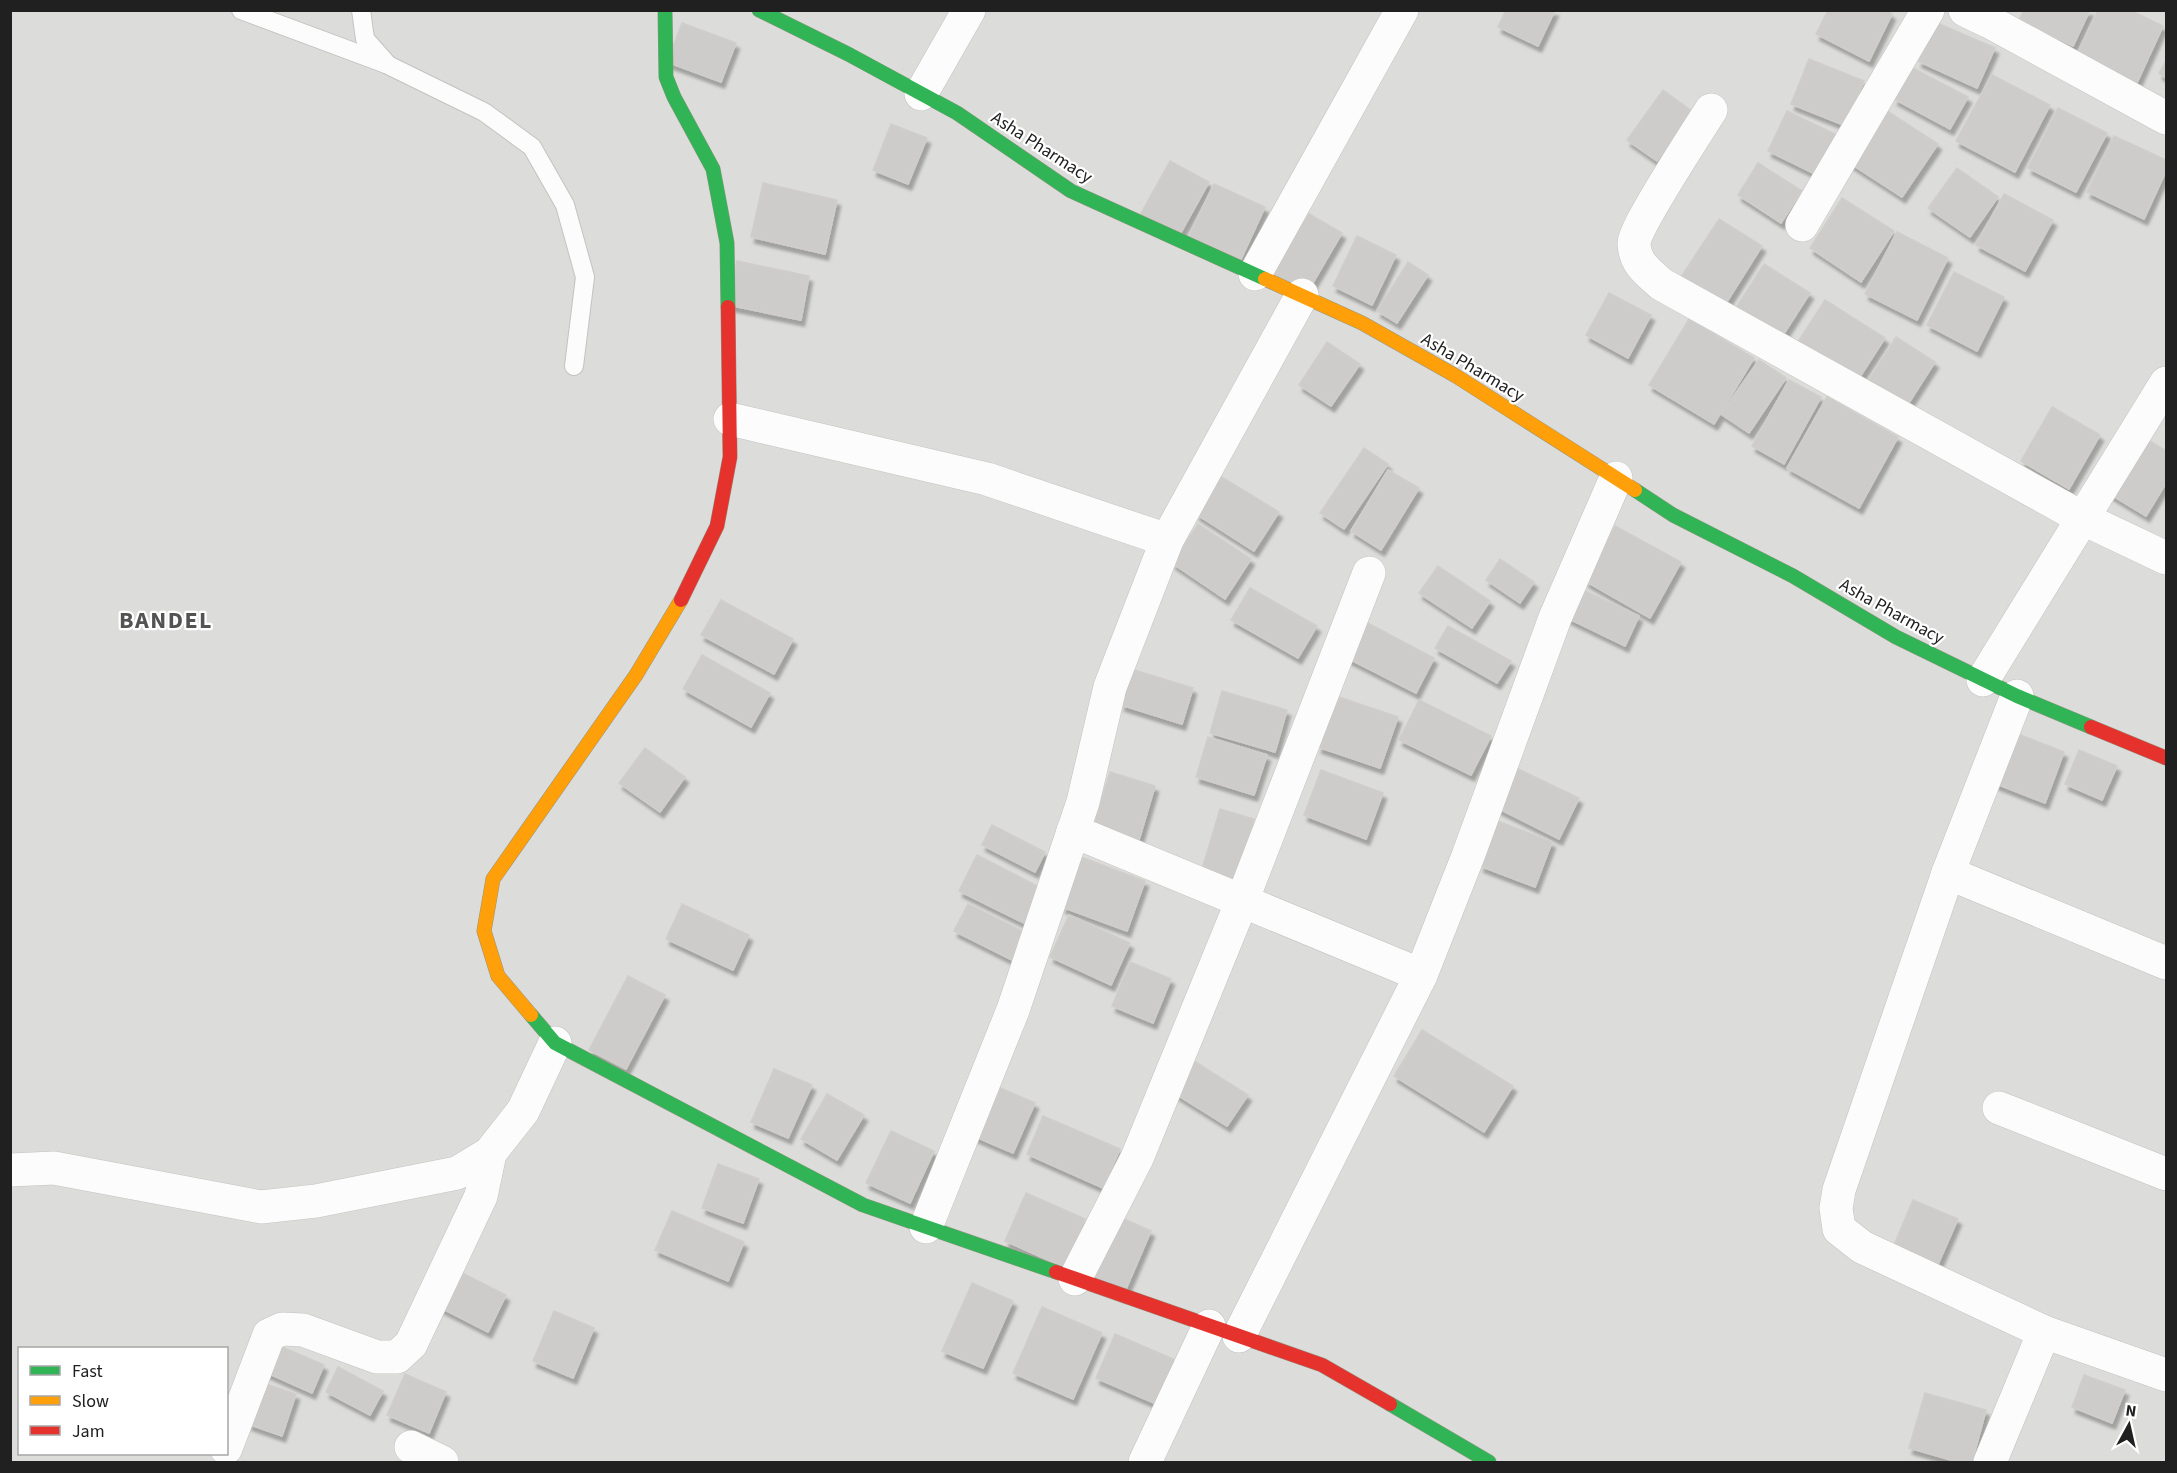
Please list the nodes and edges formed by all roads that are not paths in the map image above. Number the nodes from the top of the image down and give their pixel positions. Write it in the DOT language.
graph roads {
  1 [pos="241,10"];
  2 [pos="361,10"];
  3 [pos="665,10"];
  4 [pos="759,10"];
  5 [pos="969,10"];
  6 [pos="1402,10"];
  7 [pos="1928,10"];
  8 [pos="1965,10"];
  9 [pos="388,65"];
  10 [pos="921,94"];
  11 [pos="1711,111"];
  12 [pos="2166,118"];
  13 [pos="1802,225"];
  14 [pos="1255,274"];
  15 [pos="1302,296"];
  16 [pos="574,366"];
  17 [pos="2166,383"];
  18 [pos="729,419"];
  19 [pos="1616,478"];
  20 [pos="2084,519"];
  21 [pos="1167,540"];
  22 [pos="2166,558"];
  23 [pos="1369,573"];
  24 [pos="1983,680"];
  25 [pos="2017,696"];
  26 [pos="2166,758"];
  27 [pos="1073,831"];
  28 [pos="1948,873"];
  29 [pos="1242,901"];
  30 [pos="2166,963"];
  31 [pos="1421,975"];
  32 [pos="555,1043"];
  33 [pos="1999,1108"];
  34 [pos="490,1153"];
  35 [pos="10,1170"];
  36 [pos="2166,1174"];
  37 [pos="926,1227"];
  38 [pos="1075,1279"];
  39 [pos="1224,1331"];
  40 [pos="2044,1332"];
  41 [pos="2166,1375"];
  42 [pos="228,1443"];
  43 [pos="411,1447"];
  44 [pos="442,1462"];
  45 [pos="1145,1462"];
  46 [pos="1489,1462"];
  47 [pos="1990,1462"];
  1 -- 9 [label="lane"];
  2 -- 9 [label="lane"];
  3 -- 18 [label="street"];
  4 -- 10 [label="street, Asha Pharmacy"];
  5 -- 10 [label="street"];
  6 -- 14 [label="street"];
  7 -- 13 [label="street"];
  8 -- 12 [label="street"];
  9 -- 16 [label="lane"];
  10 -- 14 [label="street, Asha Pharmacy"];
  11 -- 20 [label="street"];
  14 -- 15 [label="street, Asha Pharmacy"];
  15 -- 19 [label="street, Asha Pharmacy"];
  15 -- 21 [label="street"];
  17 -- 20 [label="street"];
  18 -- 21 [label="street"];
  18 -- 32 [label="street"];
  19 -- 24 [label="street, Asha Pharmacy"];
  19 -- 31 [label="street"];
  20 -- 22 [label="street"];
  20 -- 24 [label="street"];
  21 -- 27 [label="street"];
  23 -- 29 [label="street"];
  24 -- 25 [label="street, Asha Pharmacy"];
  25 -- 26 [label="street, Asha Pharmacy"];
  25 -- 28 [label="street"];
  27 -- 29 [label="street"];
  27 -- 37 [label="street"];
  28 -- 30 [label="street"];
  28 -- 40 [label="street"];
  29 -- 31 [label="street"];
  29 -- 38 [label="street"];
  31 -- 39 [label="street"];
  32 -- 34 [label="street"];
  32 -- 37 [label="street"];
  33 -- 36 [label="street"];
  34 -- 35 [label="street"];
  34 -- 42 [label="street"];
  37 -- 38 [label="street"];
  38 -- 39 [label="street"];
  39 -- 45 [label="street"];
  39 -- 46 [label="street"];
  40 -- 41 [label="street"];
  40 -- 47 [label="street"];
  43 -- 44 [label="street"];
}
